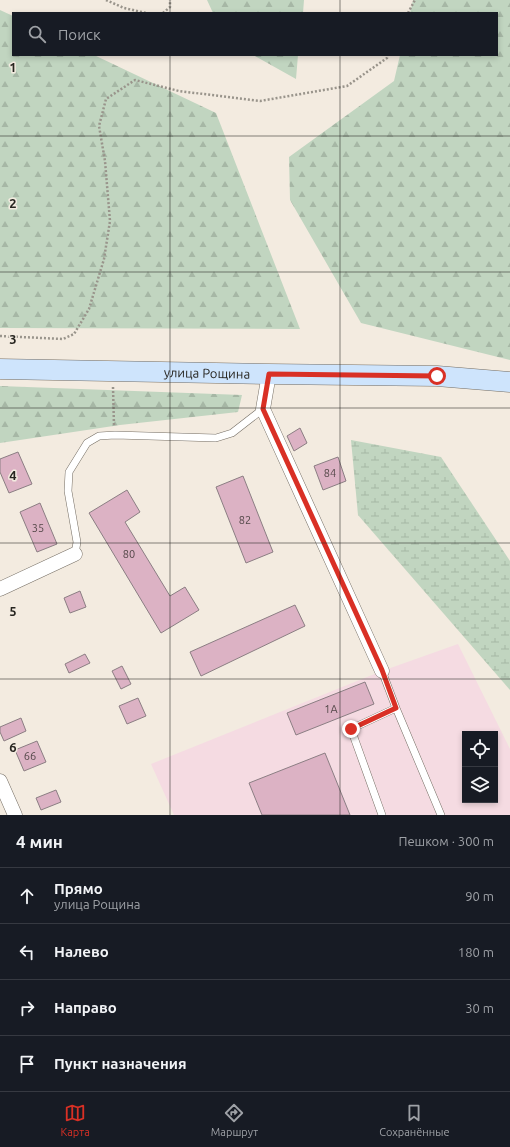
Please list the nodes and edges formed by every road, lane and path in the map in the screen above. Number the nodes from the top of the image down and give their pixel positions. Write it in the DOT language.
graph roads {
  1 [pos="106,0"];
  2 [pos="170,0"];
  3 [pos="415,0"];
  4 [pos="142,12"];
  5 [pos="164,12"];
  6 [pos="409,12"];
  7 [pos="388,56"];
  8 [pos="0,336"];
  9 [pos="0,369"];
  10 [pos="112,371"];
  11 [pos="269,374"];
  12 [pos="510,382"];
  13 [pos="263,409"];
  14 [pos="114,435"];
  15 [pos="75,554"];
  16 [pos="0,589"];
  17 [pos="382,670"];
  18 [pos="396,708"];
  19 [pos="0,781"];
  20 [pos="15,815"];
  21 [pos="382,815"];
  22 [pos="441,815"];
  1 -- 4 [label="path"];
  2 -- 5 [label="path"];
  3 -- 6 [label="path"];
  7 -- 8 [label="path"];
  9 -- 10 [label="street, улица Рощина"];
  10 -- 11 [label="street, улица Рощина"];
  10 -- 14 [label="path"];
  11 -- 12 [label="street, улица Рощина"];
  11 -- 13 [label="street"];
  13 -- 14 [label="lane"];
  13 -- 17 [label="street"];
  14 -- 15 [label="lane"];
  15 -- 16 [label="street"];
  17 -- 18 [label="lane"];
  18 -- 21 [label="lane"];
  18 -- 22 [label="lane"];
  19 -- 20 [label="street"];
}
